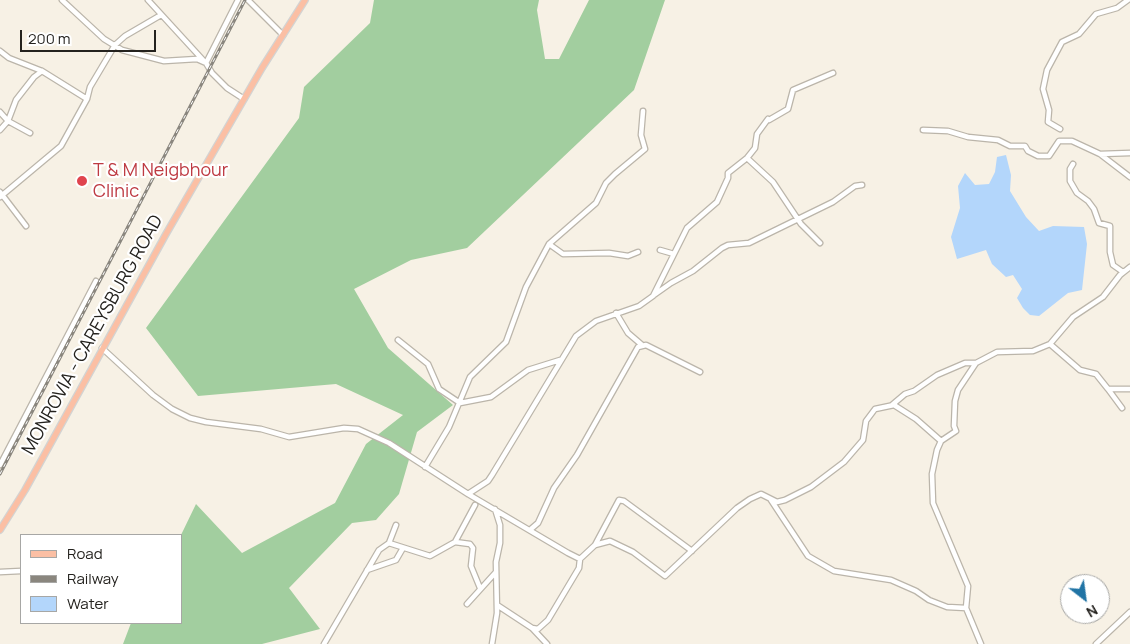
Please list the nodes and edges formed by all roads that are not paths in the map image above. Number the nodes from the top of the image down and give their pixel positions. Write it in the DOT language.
graph roads {
  1 [pos="62,0"];
  2 [pos="148,0"];
  3 [pos="238,0"];
  4 [pos="248,0"];
  5 [pos="305,0"];
  6 [pos="1128,0"];
  7 [pos="161,15"];
  8 [pos="283,35"];
  9 [pos="115,45"];
  10 [pos="0,51"];
  11 [pos="206,63"];
  12 [pos="42,71"];
  13 [pos="833,73"];
  14 [pos="87,99"];
  15 [pos="244,100"];
  16 [pos="642,111"];
  17 [pos="0,112"];
  18 [pos="8,122"];
  19 [pos="1060,129"];
  20 [pos="0,130"];
  21 [pos="923,130"];
  22 [pos="30,133"];
  23 [pos="1130,153"];
  24 [pos="1100,154"];
  25 [pos="747,158"];
  26 [pos="1073,164"];
  27 [pos="1130,177"];
  28 [pos="862,185"];
  29 [pos="1,194"];
  30 [pos="799,219"];
  31 [pos="26,226"];
  32 [pos="820,243"];
  33 [pos="549,244"];
  34 [pos="660,250"];
  35 [pos="638,252"];
  36 [pos="674,254"];
  37 [pos="1130,267"];
  38 [pos="1121,273"];
  39 [pos="96,281"];
  40 [pos="653,296"];
  41 [pos="616,313"];
  42 [pos="398,340"];
  43 [pos="1050,344"];
  44 [pos="642,345"];
  45 [pos="101,347"];
  46 [pos="976,363"];
  47 [pos="556,364"];
  48 [pos="700,372"];
  49 [pos="1108,389"];
  50 [pos="1130,389"];
  51 [pos="460,403"];
  52 [pos="892,405"];
  53 [pos="1122,408"];
  54 [pos="941,441"];
  55 [pos="0,465"];
  56 [pos="425,467"];
  57 [pos="468,494"];
  58 [pos="771,500"];
  59 [pos="475,505"];
  60 [pos="495,509"];
  61 [pos="396,525"];
  62 [pos="0,530"];
  63 [pos="531,530"];
  64 [pos="455,542"];
  65 [pos="389,543"];
  66 [pos="595,545"];
  67 [pos="402,548"];
  68 [pos="692,551"];
  69 [pos="580,559"];
  70 [pos="367,570"];
  71 [pos="20,571"];
  72 [pos="0,572"];
  73 [pos="496,572"];
  74 [pos="480,588"];
  75 [pos="467,604"];
  76 [pos="497,605"];
  77 [pos="966,608"];
  78 [pos="1130,612"];
  79 [pos="532,628"];
  80 [pos="324,644"];
  81 [pos="492,644"];
  82 [pos="547,644"];
  83 [pos="981,644"];
  84 [pos="1096,644"];
  1 -- 9 [label="street"];
  2 -- 7 [label="street"];
  3 -- 11 [label="street"];
  4 -- 8 [label="street"];
  5 -- 8 [label="main road, MONROVIA - CAREYSBURG ROAD"];
  6 -- 19 [label="street"];
  7 -- 9 [label="street"];
  7 -- 11 [label="street"];
  8 -- 15 [label="main road, MONROVIA - CAREYSBURG ROAD"];
  9 -- 11 [label="street"];
  9 -- 14 [label="street"];
  10 -- 12 [label="street"];
  11 -- 15 [label="street"];
  12 -- 14 [label="street"];
  12 -- 18 [label="street"];
  13 -- 25 [label="street"];
  14 -- 29 [label="street"];
  15 -- 45 [label="main road, MONROVIA - CAREYSBURG ROAD"];
  16 -- 33 [label="street"];
  17 -- 18 [label="street"];
  18 -- 20 [label="street"];
  18 -- 22 [label="street"];
  21 -- 24 [label="street"];
  23 -- 24 [label="street"];
  24 -- 27 [label="street"];
  25 -- 30 [label="street"];
  25 -- 36 [label="street"];
  26 -- 38 [label="street"];
  28 -- 30 [label="street"];
  29 -- 31 [label="street"];
  30 -- 32 [label="street"];
  30 -- 40 [label="street"];
  33 -- 35 [label="street"];
  33 -- 51 [label="street"];
  34 -- 36 [label="street"];
  36 -- 40 [label="street"];
  37 -- 38 [label="street"];
  38 -- 43 [label="street"];
  39 -- 55 [label="street"];
  40 -- 41 [label="street"];
  41 -- 44 [label="street"];
  41 -- 47 [label="street"];
  42 -- 51 [label="street"];
  43 -- 46 [label="street"];
  43 -- 49 [label="street"];
  44 -- 48 [label="street"];
  44 -- 63 [label="street"];
  45 -- 56 [label="street"];
  45 -- 62 [label="main road, MONROVIA - CAREYSBURG ROAD"];
  46 -- 52 [label="street"];
  46 -- 54 [label="street"];
  47 -- 51 [label="street"];
  47 -- 57 [label="street"];
  49 -- 50 [label="street"];
  49 -- 53 [label="street"];
  51 -- 56 [label="street"];
  52 -- 54 [label="street"];
  52 -- 58 [label="street"];
  54 -- 77 [label="street"];
  56 -- 57 [label="street"];
  57 -- 60 [label="street"];
  58 -- 68 [label="street"];
  58 -- 77 [label="street"];
  59 -- 64 [label="street"];
  60 -- 63 [label="street"];
  60 -- 73 [label="street"];
  61 -- 65 [label="street"];
  63 -- 69 [label="street"];
  64 -- 67 [label="street"];
  64 -- 74 [label="street"];
  65 -- 67 [label="street"];
  65 -- 70 [label="street"];
  66 -- 68 [label="street"];
  66 -- 68 [label="street"];
  66 -- 69 [label="street"];
  67 -- 70 [label="street"];
  69 -- 79 [label="street"];
  70 -- 80 [label="street"];
  71 -- 72 [label="street"];
  73 -- 74 [label="street"];
  73 -- 76 [label="street"];
  74 -- 75 [label="street"];
  76 -- 79 [label="street"];
  76 -- 81 [label="street"];
  77 -- 83 [label="street"];
  78 -- 84 [label="street"];
  79 -- 82 [label="street"];
}
